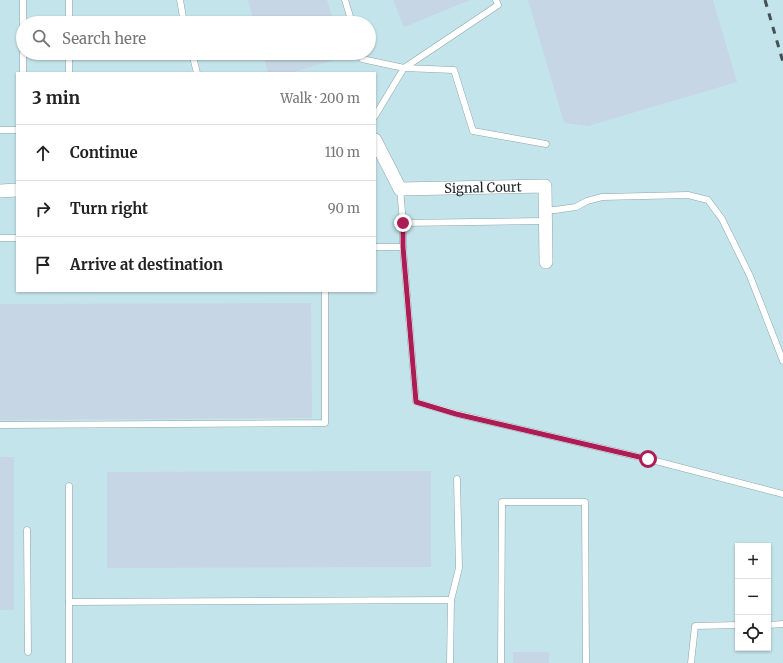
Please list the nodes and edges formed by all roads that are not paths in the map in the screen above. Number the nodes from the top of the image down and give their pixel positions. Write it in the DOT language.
graph roads {
  1 [pos="23,0"];
  2 [pos="69,0"];
  3 [pos="180,0"];
  4 [pos="345,0"];
  5 [pos="496,0"];
  6 [pos="23,16"];
  7 [pos="69,16"];
  8 [pos="183,16"];
  9 [pos="350,16"];
  10 [pos="23,60"];
  11 [pos="69,60"];
  12 [pos="194,60"];
  13 [pos="367,60"];
  14 [pos="404,68"];
  15 [pos="23,72"];
  16 [pos="69,72"];
  17 [pos="197,72"];
  18 [pos="376,114"];
  19 [pos="0,130"];
  20 [pos="16,130"];
  21 [pos="376,142"];
  22 [pos="546,144"];
  23 [pos="400,188"];
  24 [pos="16,190"];
  25 [pos="0,191"];
  26 [pos="545,215"];
  27 [pos="403,223"];
  28 [pos="0,238"];
  29 [pos="16,238"];
  30 [pos="376,247"];
  31 [pos="403,247"];
  32 [pos="546,262"];
  33 [pos="325,292"];
  34 [pos="783,361"];
  35 [pos="0,425"];
  36 [pos="458,479"];
  37 [pos="69,486"];
  38 [pos="783,494"];
  39 [pos="27,530"];
  40 [pos="451,600"];
  41 [pos="69,602"];
  42 [pos="783,624"];
  43 [pos="735,625"];
  44 [pos="771,625"];
  45 [pos="28,652"];
  46 [pos="69,663"];
  47 [pos="450,663"];
  48 [pos="501,663"];
  49 [pos="586,663"];
  50 [pos="691,663"];
  1 -- 6 [label="lane"];
  2 -- 7 [label="lane"];
  3 -- 8 [label="lane"];
  4 -- 9 [label="lane"];
  5 -- 14 [label="lane"];
  10 -- 15 [label="lane"];
  11 -- 16 [label="lane"];
  12 -- 17 [label="lane"];
  13 -- 14 [label="lane"];
  14 -- 18 [label="lane"];
  14 -- 22 [label="lane"];
  19 -- 20 [label="lane"];
  21 -- 23 [label="street"];
  23 -- 26 [label="street, Signal Court"];
  23 -- 27 [label="lane"];
  24 -- 25 [label="street"];
  26 -- 27 [label="lane"];
  26 -- 32 [label="street, Signal Court"];
  26 -- 34 [label="lane"];
  27 -- 31 [label="lane"];
  28 -- 29 [label="lane"];
  30 -- 31 [label="lane"];
  31 -- 38 [label="lane"];
  33 -- 35 [label="lane"];
  36 -- 40 [label="lane"];
  37 -- 41 [label="lane"];
  39 -- 45 [label="lane"];
  40 -- 41 [label="lane"];
  40 -- 47 [label="lane"];
  41 -- 46 [label="lane"];
  42 -- 44 [label="lane"];
  43 -- 50 [label="lane"];
  48 -- 49 [label="lane"];
}
